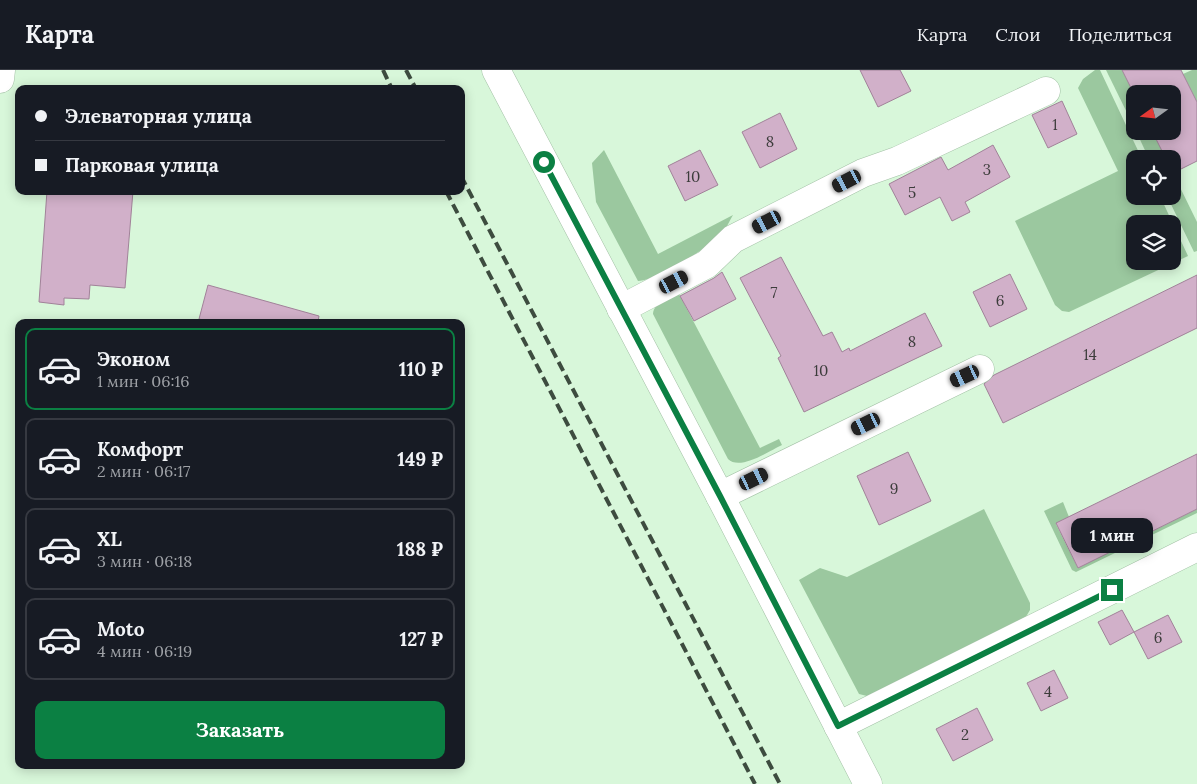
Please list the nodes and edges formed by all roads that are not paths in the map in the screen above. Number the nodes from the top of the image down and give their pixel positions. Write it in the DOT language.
graph roads {
  1 [pos="2,70"];
  2 [pos="496,70"];
  3 [pos="0,79"];
  4 [pos="1046,91"];
  5 [pos="621,309"];
  6 [pos="980,369"];
  7 [pos="720,496"];
  8 [pos="1197,547"];
  9 [pos="838,726"];
  10 [pos="868,784"];
  1 -- 3 [label="street"];
  2 -- 5 [label="street"];
  4 -- 5 [label="street"];
  5 -- 7 [label="street"];
  6 -- 7 [label="street"];
  7 -- 9 [label="street"];
  8 -- 9 [label="street"];
  9 -- 10 [label="street"];
}
